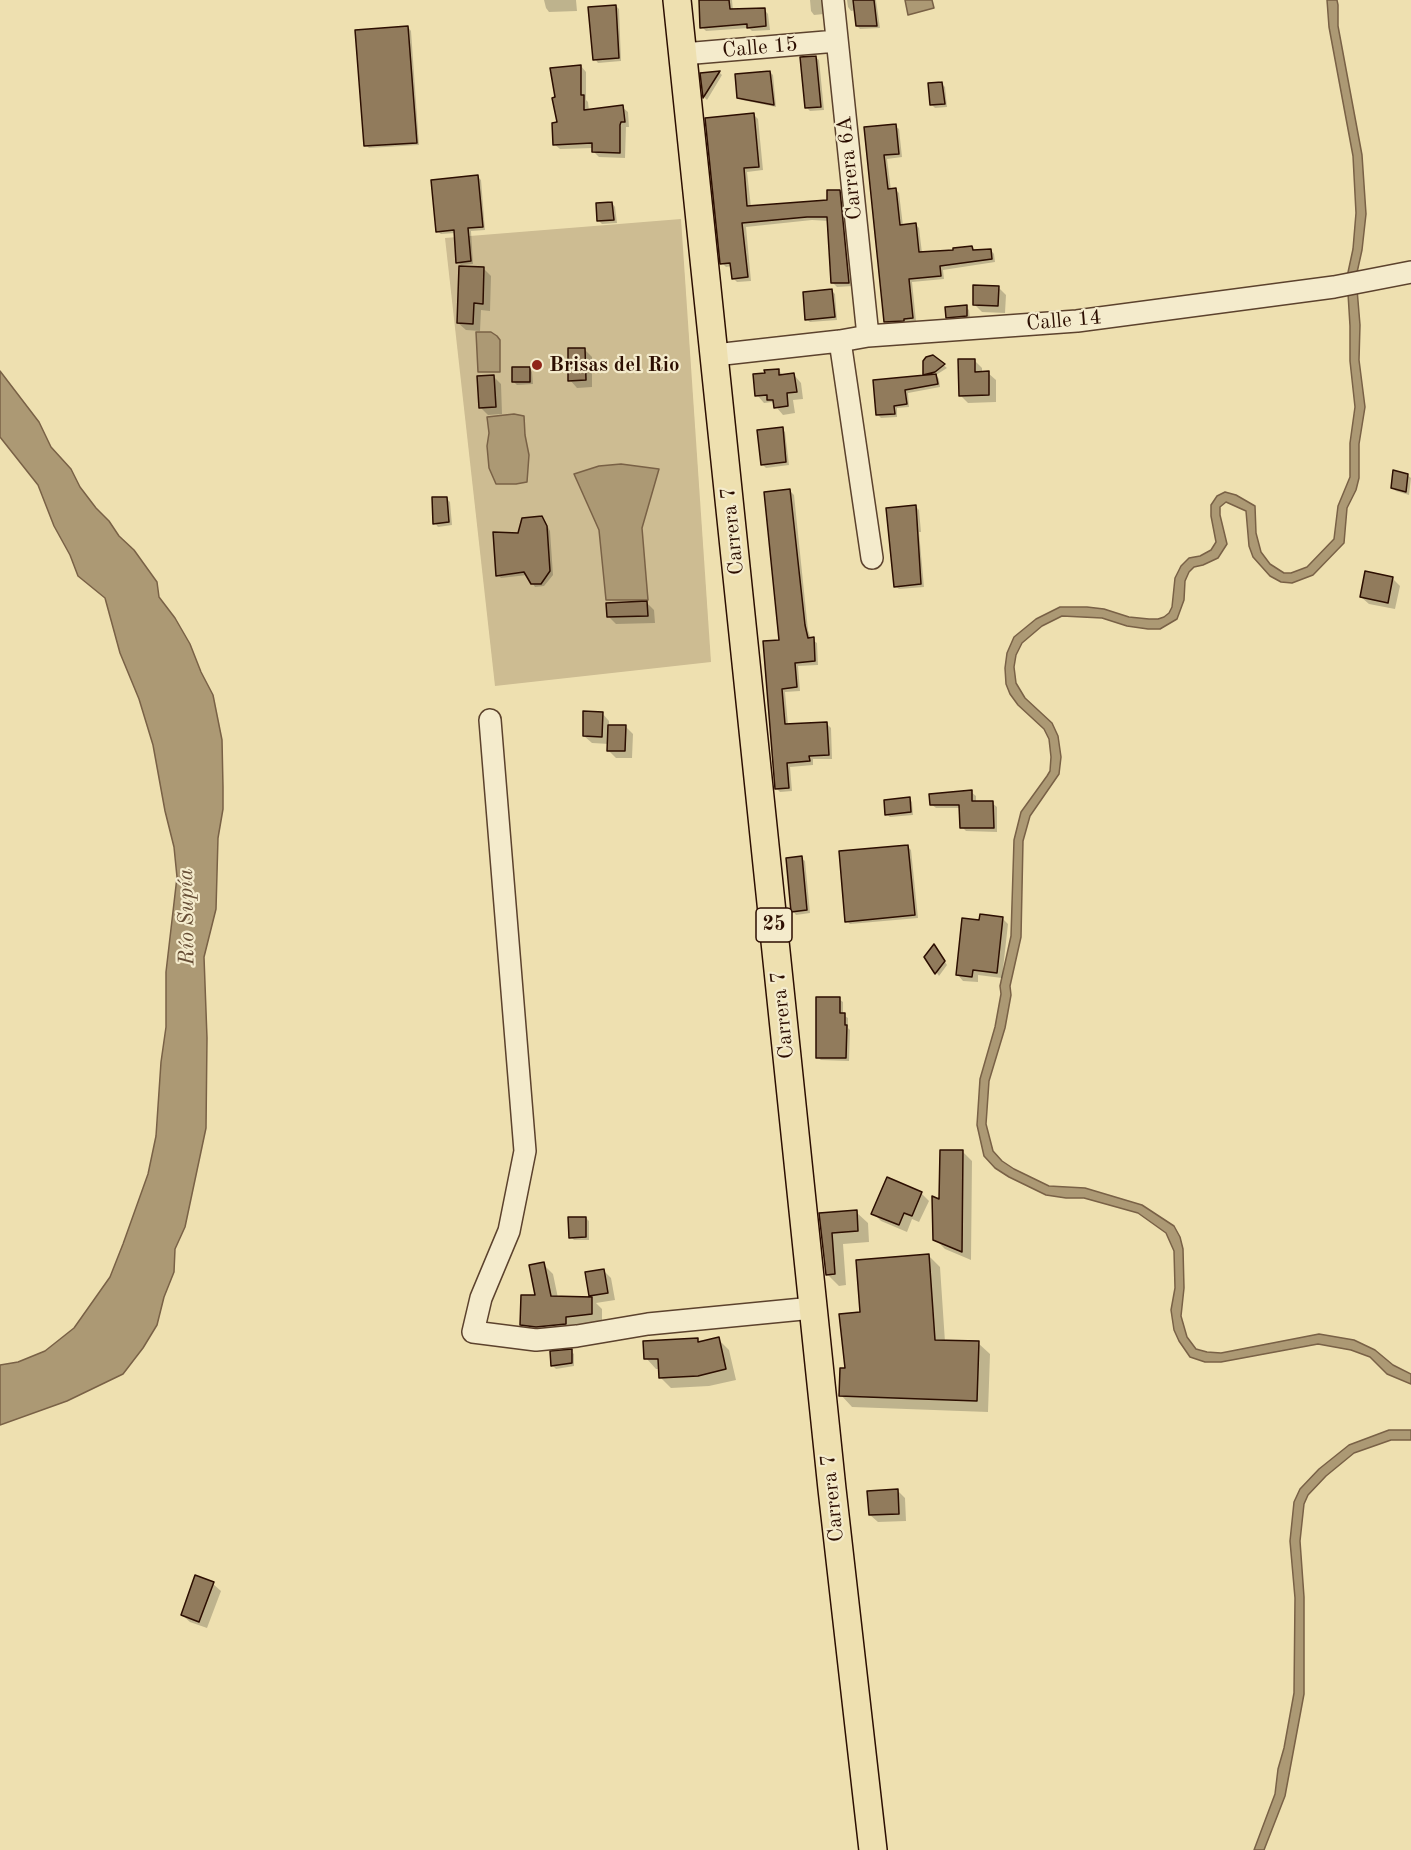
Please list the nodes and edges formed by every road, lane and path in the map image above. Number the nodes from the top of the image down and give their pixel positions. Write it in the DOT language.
graph roads {
  1 [pos="677,0"];
  2 [pos="833,0"];
  3 [pos="837,41"];
  4 [pos="683,54"];
  5 [pos="1411,272"];
  6 [pos="868,336"];
  7 [pos="840,341"];
  8 [pos="715,355"];
  9 [pos="872,558"];
  10 [pos="490,720"];
  11 [pos="813,1308"];
  12 [pos="873,1850"];
  1 -- 4 [label="main road, Carrera 7 / 25"];
  2 -- 3 [label="street, Carrera 6A"];
  3 -- 4 [label="street, Calle 15"];
  3 -- 6 [label="street, Carrera 6A"];
  4 -- 8 [label="main road, Carrera 7 / 25"];
  5 -- 6 [label="street, Calle 14"];
  6 -- 7 [label="street, Calle 14"];
  7 -- 8 [label="street, Calle 14"];
  7 -- 9 [label="street"];
  8 -- 11 [label="main road, Carrera 7 / 25"];
  10 -- 11 [label="street"];
  11 -- 12 [label="main road, Carrera 7 / 25"];
}
